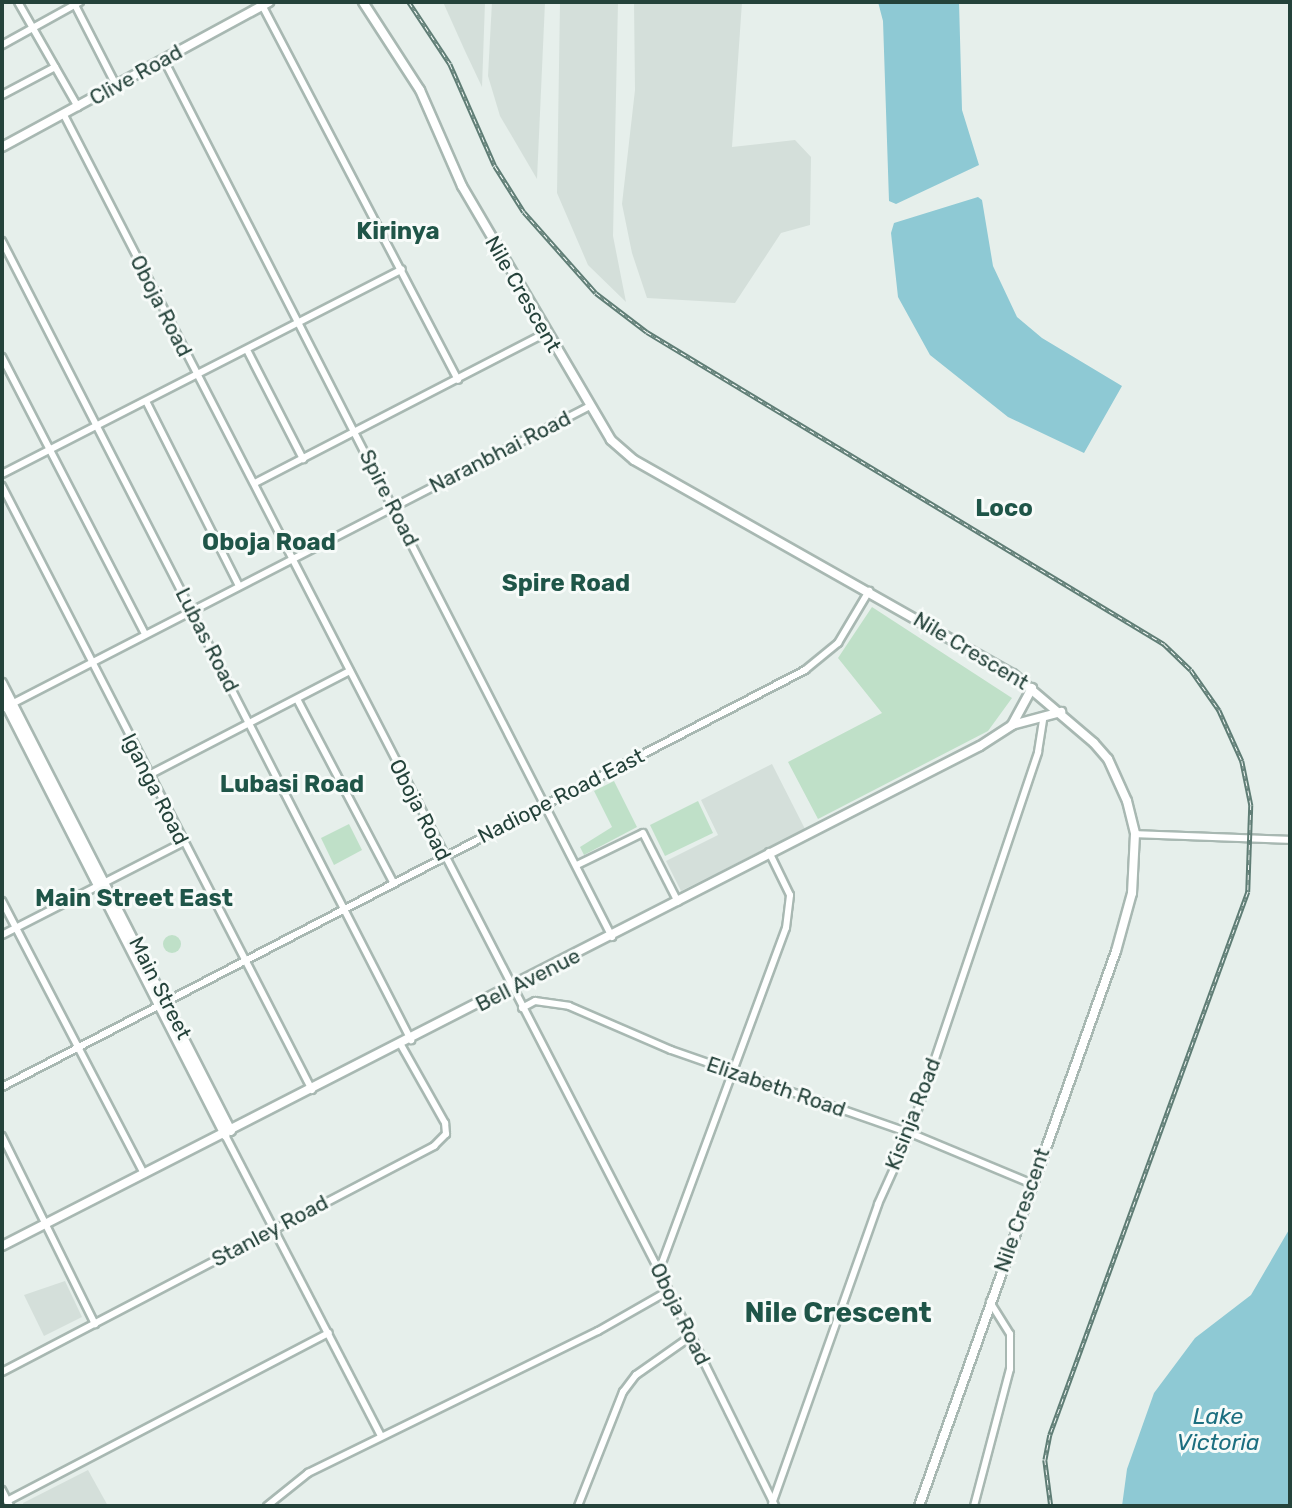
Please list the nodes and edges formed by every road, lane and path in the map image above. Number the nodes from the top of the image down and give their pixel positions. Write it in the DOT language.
graph roads {
  1 [pos="18,2"];
  2 [pos="363,2"];
  3 [pos="77,3"];
  4 [pos="265,4"];
  5 [pos="33,28"];
  6 [pos="2,45"];
  7 [pos="164,60"];
  8 [pos="55,67"];
  9 [pos="117,85"];
  10 [pos="2,95"];
  11 [pos="78,107"];
  12 [pos="64,115"];
  13 [pos="2,147"];
  14 [pos="2,241"];
  15 [pos="402,269"];
  16 [pos="299,323"];
  17 [pos="546,333"];
  18 [pos="247,350"];
  19 [pos="2,357"];
  20 [pos="197,376"];
  21 [pos="458,380"];
  22 [pos="147,403"];
  23 [pos="588,407"];
  24 [pos="98,427"];
  25 [pos="355,433"];
  26 [pos="49,451"];
  27 [pos="303,459"];
  28 [pos="2,474"];
  29 [pos="254,484"];
  30 [pos="2,486"];
  31 [pos="393,507"];
  32 [pos="294,558"];
  33 [pos="239,586"];
  34 [pos="869,591"];
  35 [pos="191,610"];
  36 [pos="145,634"];
  37 [pos="90,662"];
  38 [pos="350,671"];
  39 [pos="2,683"];
  40 [pos="1032,688"];
  41 [pos="2,696"];
  42 [pos="297,699"];
  43 [pos="7,707"];
  44 [pos="1061,712"];
  45 [pos="1043,720"];
  46 [pos="249,724"];
  47 [pos="1012,725"];
  48 [pos="149,775"];
  49 [pos="546,804"];
  50 [pos="1135,834"];
  51 [pos="1290,840"];
  52 [pos="182,843"];
  53 [pos="769,852"];
  54 [pos="443,856"];
  55 [pos="577,865"];
  56 [pos="393,882"];
  57 [pos="102,884"];
  58 [pos="2,901"];
  59 [pos="678,902"];
  60 [pos="343,910"];
  61 [pos="16,928"];
  62 [pos="2,935"];
  63 [pos="612,937"];
  64 [pos="244,959"];
  65 [pos="512,987"];
  66 [pos="163,1003"];
  67 [pos="522,1008"];
  68 [pos="411,1040"];
  69 [pos="401,1045"];
  70 [pos="79,1048"];
  71 [pos="735,1073"];
  72 [pos="2,1087"];
  73 [pos="312,1090"];
  74 [pos="228,1133"];
  75 [pos="910,1133"];
  76 [pos="2,1136"];
  77 [pos="144,1174"];
  78 [pos="1031,1183"];
  79 [pos="48,1222"];
  80 [pos="275,1228"];
  81 [pos="2,1246"];
  82 [pos="659,1271"];
  83 [pos="668,1291"];
  84 [pos="990,1301"];
  85 [pos="95,1324"];
  86 [pos="329,1333"];
  87 [pos="690,1338"];
  88 [pos="2,1372"];
  89 [pos="381,1436"];
  90 [pos="2,1490"];
  91 [pos="8,1505"];
  92 [pos="773,1505"];
  93 [pos="267,1506"];
  94 [pos="578,1506"];
  95 [pos="919,1506"];
  96 [pos="974,1506"];
  1 -- 5 [label="street"];
  2 -- 17 [label="street, Nile Crescent"];
  3 -- 5 [label="street"];
  3 -- 9 [label="street"];
  4 -- 7 [label="street, Clive Road"];
  4 -- 15 [label="street"];
  5 -- 6 [label="street"];
  5 -- 8 [label="street"];
  7 -- 9 [label="street, Clive Road"];
  7 -- 16 [label="street, Spire Road"];
  8 -- 10 [label="street"];
  8 -- 11 [label="street"];
  9 -- 11 [label="street, Clive Road"];
  11 -- 12 [label="street, Clive Road"];
  12 -- 13 [label="street, Clive Road"];
  12 -- 20 [label="street, Oboja Road"];
  14 -- 24 [label="street, Lubas Road"];
  15 -- 16 [label="street"];
  15 -- 21 [label="street"];
  16 -- 18 [label="street"];
  16 -- 25 [label="street, Spire Road"];
  17 -- 21 [label="street"];
  17 -- 23 [label="street, Nile Crescent"];
  18 -- 20 [label="street"];
  18 -- 27 [label="street"];
  19 -- 26 [label="street"];
  20 -- 22 [label="street"];
  20 -- 29 [label="street, Oboja Road"];
  21 -- 25 [label="street"];
  22 -- 24 [label="street"];
  22 -- 33 [label="street"];
  23 -- 31 [label="street, Naranbhai Road"];
  23 -- 34 [label="street, Nile Crescent"];
  24 -- 26 [label="street"];
  24 -- 35 [label="street, Lubas Road"];
  25 -- 27 [label="street"];
  25 -- 31 [label="street, Spire Road"];
  26 -- 28 [label="street"];
  26 -- 36 [label="street"];
  27 -- 29 [label="street"];
  29 -- 32 [label="street, Oboja Road"];
  30 -- 37 [label="street, Iganga Road"];
  31 -- 32 [label="street, Naranbhai Road"];
  31 -- 49 [label="street, Spire Road"];
  32 -- 33 [label="street, Naranbhai Road"];
  32 -- 38 [label="street, Oboja Road"];
  33 -- 35 [label="street, Naranbhai Road"];
  34 -- 40 [label="street, Nile Crescent"];
  34 -- 49 [label="street, Nadiope Road East"];
  35 -- 36 [label="street, Naranbhai Road"];
  35 -- 46 [label="street, Lubas Road"];
  36 -- 37 [label="street, Naranbhai Road"];
  37 -- 43 [label="street, Naranbhai Road"];
  37 -- 48 [label="street, Iganga Road"];
  38 -- 42 [label="street"];
  38 -- 54 [label="street, Oboja Road"];
  39 -- 43 [label="street, Main Street"];
  40 -- 44 [label="street, Nile Crescent"];
  40 -- 47 [label="street, Bell Avenue"];
  41 -- 43 [label="street, Main Street"];
  42 -- 46 [label="street"];
  42 -- 56 [label="street"];
  43 -- 57 [label="street, Main Street"];
  44 -- 45 [label="street"];
  44 -- 50 [label="street, Nile Crescent"];
  45 -- 47 [label="street"];
  45 -- 75 [label="street, Kisinja Road"];
  46 -- 48 [label="street"];
  46 -- 60 [label="street, Lubas Road"];
  47 -- 53 [label="street, Bell Avenue"];
  48 -- 52 [label="street, Iganga Road"];
  49 -- 54 [label="street, Nadiope Road East"];
  49 -- 55 [label="street, Spire Road"];
  50 -- 51 [label="street"];
  50 -- 78 [label="street, Nile Crescent"];
  52 -- 57 [label="street"];
  52 -- 64 [label="street, Iganga Road"];
  53 -- 59 [label="street, Bell Avenue"];
  53 -- 71 [label="street"];
  54 -- 56 [label="street, Nadiope Road East"];
  54 -- 65 [label="street, Oboja Road"];
  55 -- 59 [label="street"];
  55 -- 63 [label="street, Spire Road"];
  56 -- 60 [label="street, Nadiope Road East"];
  57 -- 61 [label="street"];
  57 -- 66 [label="street, Main Street"];
  58 -- 61 [label="street"];
  59 -- 63 [label="street, Bell Avenue"];
  60 -- 64 [label="street, Nadiope Road East"];
  60 -- 68 [label="street, Lubas Road"];
  61 -- 62 [label="street"];
  61 -- 70 [label="street"];
  63 -- 65 [label="street, Bell Avenue"];
  64 -- 66 [label="street, Nadiope Road East"];
  64 -- 73 [label="street, Iganga Road"];
  65 -- 67 [label="street, Oboja Road"];
  65 -- 68 [label="street, Bell Avenue"];
  66 -- 70 [label="street, Nadiope Road East"];
  66 -- 74 [label="street, Main Street"];
  67 -- 71 [label="street, Elizabeth Road"];
  67 -- 82 [label="street, Oboja Road"];
  68 -- 69 [label="street, Bell Avenue"];
  69 -- 73 [label="street, Bell Avenue"];
  69 -- 80 [label="street, Stanley Road"];
  70 -- 72 [label="street, Nadiope Road East"];
  70 -- 77 [label="street"];
  71 -- 75 [label="street, Elizabeth Road"];
  71 -- 82 [label="street"];
  73 -- 74 [label="street, Bell Avenue"];
  74 -- 77 [label="street, Bell Avenue"];
  74 -- 80 [label="street, Main Street"];
  75 -- 78 [label="street, Elizabeth Road"];
  75 -- 92 [label="street, Kisinja Road"];
  76 -- 79 [label="street"];
  77 -- 79 [label="street, Bell Avenue"];
  78 -- 84 [label="street, Nile Crescent"];
  79 -- 81 [label="street, Bell Avenue"];
  79 -- 85 [label="street"];
  80 -- 85 [label="street, Stanley Road"];
  80 -- 86 [label="street, Main Street"];
  82 -- 83 [label="street, Oboja Road"];
  83 -- 87 [label="street, Oboja Road"];
  83 -- 89 [label="street"];
  84 -- 95 [label="street, Nile Crescent"];
  84 -- 96 [label="street"];
  85 -- 88 [label="street, Stanley Road"];
  86 -- 89 [label="street, Main Street"];
  86 -- 91 [label="street"];
  87 -- 92 [label="street, Oboja Road"];
  87 -- 94 [label="street"];
  89 -- 93 [label="street"];
  90 -- 91 [label="street"];
}
